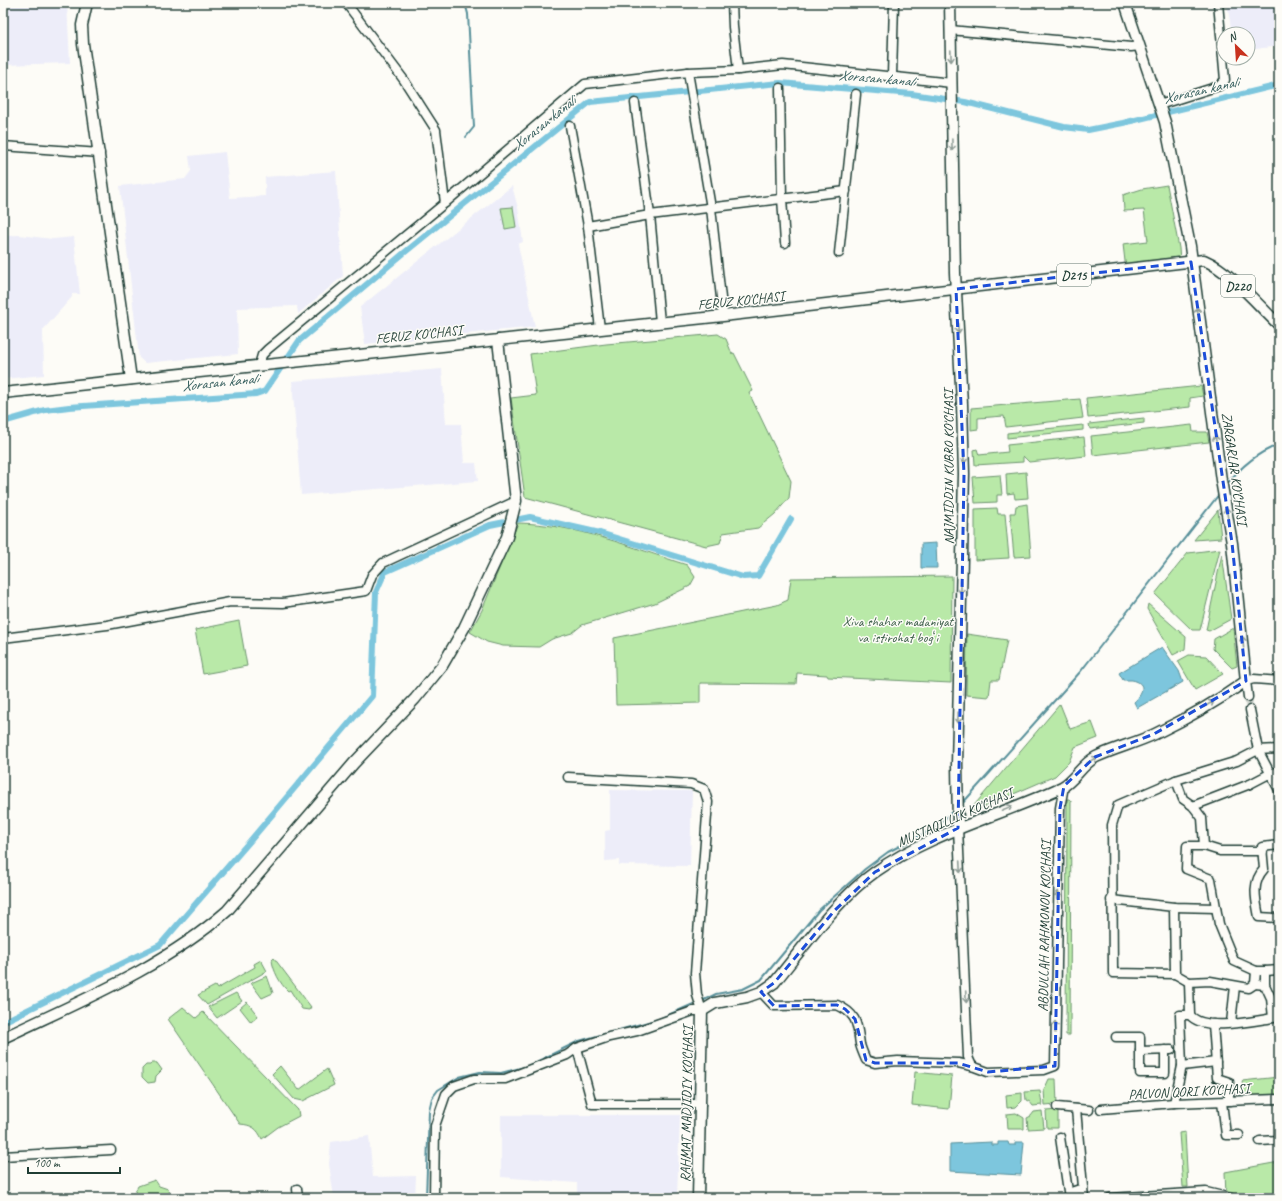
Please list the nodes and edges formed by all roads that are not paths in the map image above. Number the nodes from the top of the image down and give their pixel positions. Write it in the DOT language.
graph roads {
  1 [pos="87,3"];
  2 [pos="346,3"];
  3 [pos="732,3"];
  4 [pos="894,3"];
  5 [pos="950,3"];
  6 [pos="1125,3"];
  7 [pos="1218,3"];
  8 [pos="950,30"];
  9 [pos="1140,46"];
  10 [pos="738,70"];
  11 [pos="688,72"];
  12 [pos="892,76"];
  13 [pos="952,82"];
  14 [pos="780,88"];
  15 [pos="856,94"];
  16 [pos="635,103"];
  17 [pos="1160,105"];
  18 [pos="570,126"];
  19 [pos="3,146"];
  20 [pos="100,153"];
  21 [pos="846,191"];
  22 [pos="782,198"];
  23 [pos="445,203"];
  24 [pos="711,208"];
  25 [pos="650,215"];
  26 [pos="588,226"];
  27 [pos="785,243"];
  28 [pos="839,253"];
  29 [pos="1191,262"];
  30 [pos="956,289"];
  31 [pos="723,316"];
  32 [pos="660,322"];
  33 [pos="1279,325"];
  34 [pos="600,329"];
  35 [pos="498,340"];
  36 [pos="258,365"];
  37 [pos="131,379"];
  38 [pos="3,393"];
  39 [pos="516,501"];
  40 [pos="3,638"];
  41 [pos="1246,681"];
  42 [pos="1279,681"];
  43 [pos="1248,697"];
  44 [pos="1250,710"];
  45 [pos="1279,749"];
  46 [pos="1258,750"];
  47 [pos="1275,772"];
  48 [pos="568,777"];
  49 [pos="1176,780"];
  50 [pos="1064,786"];
  51 [pos="1279,790"];
  52 [pos="1193,806"];
  53 [pos="958,828"];
  54 [pos="1204,846"];
  55 [pos="1279,846"];
  56 [pos="1262,851"];
  57 [pos="1111,900"];
  58 [pos="1174,907"];
  59 [pos="1216,908"];
  60 [pos="1279,918"];
  61 [pos="1256,970"];
  62 [pos="1279,970"];
  63 [pos="1265,971"];
  64 [pos="1175,974"];
  65 [pos="1189,982"];
  66 [pos="1255,984"];
  67 [pos="1265,985"];
  68 [pos="1235,986"];
  69 [pos="761,992"];
  70 [pos="701,1009"];
  71 [pos="1190,1015"];
  72 [pos="1276,1017"];
  73 [pos="1231,1023"];
  74 [pos="1213,1024"];
  75 [pos="1116,1037"];
  76 [pos="3,1038"];
  77 [pos="577,1048"];
  78 [pos="1173,1050"];
  79 [pos="1140,1051"];
  80 [pos="1216,1062"];
  81 [pos="972,1066"];
  82 [pos="1182,1066"];
  83 [pos="1279,1099"];
  84 [pos="1226,1102"];
  85 [pos="1174,1103"];
  86 [pos="701,1104"];
  87 [pos="1057,1107"];
  88 [pos="1076,1109"];
  89 [pos="1101,1109"];
  90 [pos="1089,1110"];
  91 [pos="1239,1135"];
  92 [pos="1060,1137"];
  93 [pos="1279,1140"];
  94 [pos="1260,1141"];
  95 [pos="111,1150"];
  96 [pos="3,1156"];
  97 [pos="1083,1188"];
  98 [pos="297,1189"];
  99 [pos="1216,1196"];
  100 [pos="298,1198"];
  101 [pos="434,1198"];
  102 [pos="698,1198"];
  103 [pos="1069,1198"];
  104 [pos="1084,1198"];
  105 [pos="1110,1198"];
  106 [pos="1131,1198"];
  107 [pos="1231,1198"];
  1 -- 20 [label="main road"];
  2 -- 23 [label="street"];
  3 -- 10 [label="street"];
  4 -- 12 [label="street"];
  5 -- 8 [label="main road"];
  6 -- 9 [label="main road, ZARGARLAR KO'CHASI"];
  7 -- 17 [label="street"];
  8 -- 9 [label="street"];
  8 -- 13 [label="main road, one-way"];
  9 -- 17 [label="main road, ZARGARLAR KO'CHASI"];
  10 -- 11 [label="street"];
  10 -- 12 [label="street"];
  11 -- 23 [label="street"];
  11 -- 24 [label="street"];
  12 -- 13 [label="street"];
  13 -- 30 [label="main road, NAJMIDDIN KUBRO KO'CHASI, one-way"];
  14 -- 22 [label="street"];
  15 -- 21 [label="street"];
  16 -- 25 [label="street"];
  17 -- 29 [label="main road, ZARGARLAR KO'CHASI"];
  18 -- 26 [label="street"];
  19 -- 20 [label="street"];
  20 -- 37 [label="main road"];
  21 -- 22 [label="street"];
  21 -- 28 [label="street"];
  22 -- 24 [label="street"];
  22 -- 27 [label="street"];
  23 -- 36 [label="street"];
  24 -- 25 [label="street"];
  24 -- 31 [label="street"];
  25 -- 26 [label="street"];
  25 -- 32 [label="street"];
  26 -- 34 [label="street"];
  29 -- 30 [label="main road, FERUZ KO'CHASI / D215"];
  29 -- 33 [label="main road, D220"];
  41 -- 29 [label="main road, ZARGARLAR KO'CHASI, one-way"];
  30 -- 31 [label="main road, FERUZ KO'CHASI"];
  30 -- 53 [label="main road, NAJMIDDIN KUBRO KO'CHASI, one-way"];
  31 -- 32 [label="main road, FERUZ KO'CHASI"];
  32 -- 34 [label="main road, FERUZ KO'CHASI"];
  34 -- 35 [label="main road, FERUZ KO'CHASI"];
  35 -- 36 [label="main road, FERUZ KO'CHASI"];
  35 -- 39 [label="main road"];
  36 -- 37 [label="main road, FERUZ KO'CHASI"];
  37 -- 38 [label="main road, FERUZ KO'CHASI"];
  39 -- 40 [label="street"];
  39 -- 76 [label="main road"];
  41 -- 42 [label="street"];
  41 -- 43 [label="street"];
  50 -- 41 [label="main road, MUSTAQILLIK KO'CHASI, one-way"];
  44 -- 46 [label="street"];
  45 -- 46 [label="street"];
  46 -- 47 [label="street"];
  46 -- 49 [label="street"];
  47 -- 51 [label="street"];
  47 -- 52 [label="street"];
  48 -- 70 [label="street"];
  49 -- 52 [label="street"];
  49 -- 57 [label="street"];
  53 -- 50 [label="main road, MUSTAQILLIK KO'CHASI, one-way"];
  81 -- 50 [label="street, ABDULLAH RAHMONOV KO'CHASI, one-way"];
  52 -- 54 [label="street"];
  53 -- 69 [label="main road, MUSTAQILLIK KO'CHASI"];
  53 -- 81 [label="street, one-way"];
  54 -- 56 [label="street"];
  54 -- 59 [label="street"];
  55 -- 56 [label="street"];
  56 -- 60 [label="street"];
  57 -- 58 [label="street"];
  57 -- 64 [label="street"];
  58 -- 59 [label="street"];
  58 -- 64 [label="street"];
  59 -- 61 [label="street"];
  61 -- 63 [label="street"];
  61 -- 66 [label="street"];
  62 -- 63 [label="street"];
  63 -- 67 [label="street"];
  64 -- 65 [label="street"];
  65 -- 68 [label="street"];
  65 -- 71 [label="street"];
  66 -- 67 [label="street"];
  66 -- 68 [label="street"];
  67 -- 72 [label="street"];
  68 -- 73 [label="street"];
  69 -- 70 [label="main road, MUSTAQILLIK KO'CHASI"];
  69 -- 81 [label="street"];
  70 -- 77 [label="street"];
  70 -- 86 [label="main road, RAHMAT MADJIDIY KO'CHASI"];
  71 -- 74 [label="street"];
  71 -- 78 [label="street"];
  72 -- 73 [label="street"];
  73 -- 74 [label="street"];
  74 -- 80 [label="street"];
  75 -- 79 [label="street"];
  77 -- 86 [label="street"];
  77 -- 101 [label="street"];
  78 -- 79 [label="street"];
  78 -- 79 [label="street"];
  78 -- 82 [label="street"];
  80 -- 82 [label="street"];
  80 -- 84 [label="street"];
  82 -- 85 [label="street"];
  83 -- 84 [label="street, PALVON QORI KO'CHASI"];
  84 -- 85 [label="street, PALVON QORI KO'CHASI"];
  84 -- 91 [label="street"];
  85 -- 89 [label="street, PALVON QORI KO'CHASI"];
  86 -- 102 [label="main road, RAHMAT MADJIDIY KO'CHASI"];
  87 -- 88 [label="street"];
  88 -- 90 [label="street"];
  88 -- 97 [label="street"];
  92 -- 103 [label="street"];
  93 -- 94 [label="street"];
  95 -- 96 [label="street"];
  97 -- 103 [label="street"];
  97 -- 104 [label="street"];
  98 -- 100 [label="street"];
  99 -- 106 [label="street"];
  99 -- 107 [label="street"];
  105 -- 106 [label="street"];
}
